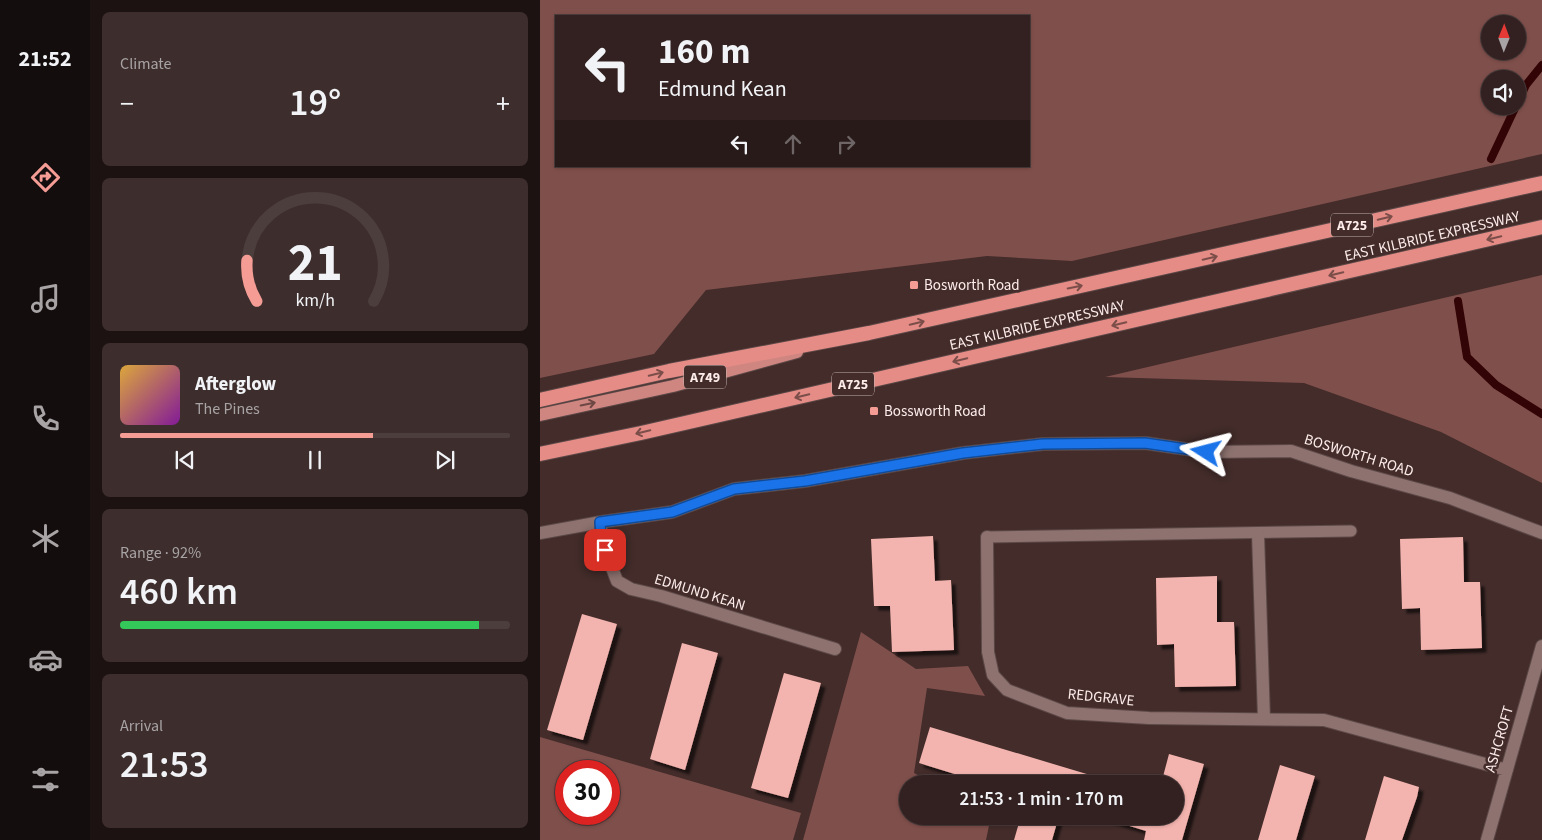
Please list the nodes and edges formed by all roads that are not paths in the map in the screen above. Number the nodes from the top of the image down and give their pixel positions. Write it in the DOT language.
graph roads {
  1 [pos="1542,183"];
  2 [pos="1542,227"];
  3 [pos="869,333"];
  4 [pos="540,400"];
  5 [pos="540,415"];
  6 [pos="540,454"];
  7 [pos="600,522"];
  8 [pos="1351,531"];
  9 [pos="540,533"];
  10 [pos="1542,533"];
  11 [pos="1258,534"];
  12 [pos="987,537"];
  13 [pos="1542,646"];
  14 [pos="835,649"];
  15 [pos="1264,719"];
  16 [pos="1507,770"];
  17 [pos="1487,840"];
  3 -- 1 [label="highway, EAST KILBRIDE EXPRESSWAY / A725, one-way"];
  2 -- 6 [label="highway, EAST KILBRIDE EXPRESSWAY / A725, one-way"];
  4 -- 3 [label="highway, EAST KILBRIDE EXPRESSWAY / A725, one-way"];
  5 -- 3 [label="main road, EAST KILBRIDE EXPRESSWAY / A749, one-way"];
  7 -- 9 [label="street, BOSWORTH ROAD"];
  7 -- 10 [label="street, BOSWORTH ROAD"];
  7 -- 14 [label="street, EDMUND KEAN"];
  8 -- 11 [label="lane"];
  11 -- 12 [label="lane"];
  11 -- 15 [label="street"];
  12 -- 15 [label="street, REDGRAVE"];
  13 -- 16 [label="street, ASHCROFT"];
  15 -- 16 [label="street, REDGRAVE"];
  16 -- 17 [label="street, ASHCROFT"];
}
